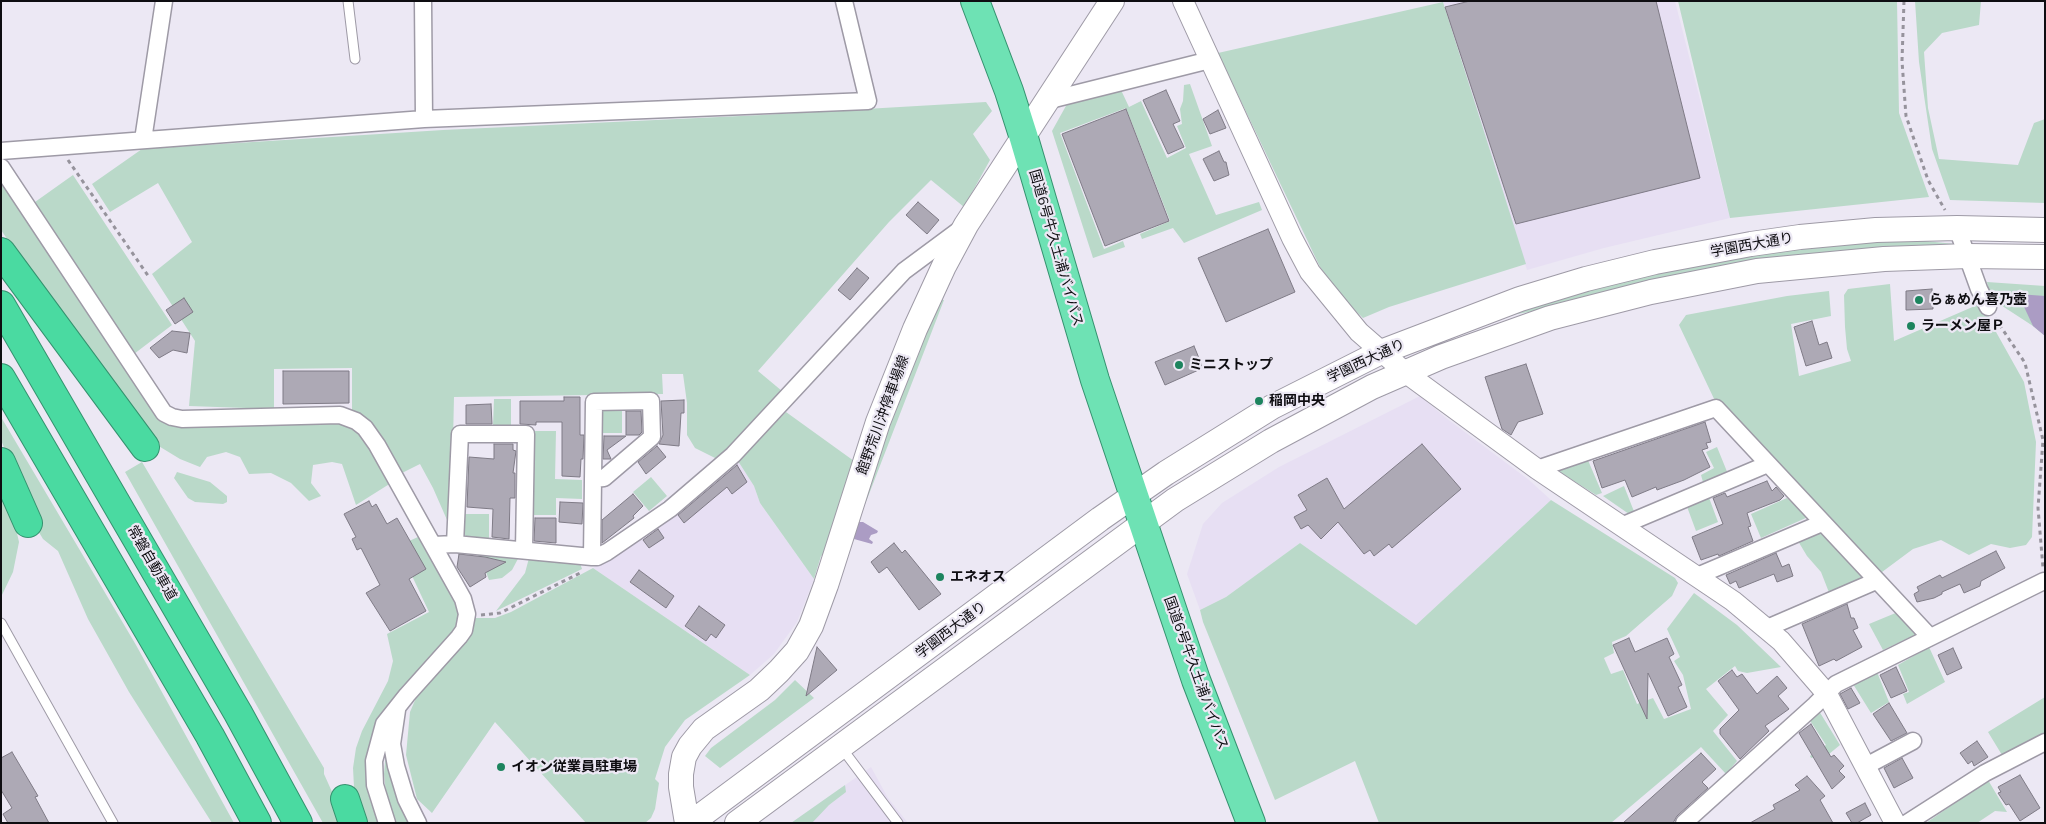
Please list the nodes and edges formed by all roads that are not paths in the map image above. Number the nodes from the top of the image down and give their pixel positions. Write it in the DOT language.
graph roads {
  1 [pos="164,1"];
  2 [pos="348,1"];
  3 [pos="423,1"];
  4 [pos="844,1"];
  5 [pos="975,1"];
  6 [pos="1112,1"];
  7 [pos="1183,1"];
  8 [pos="355,59"];
  9 [pos="1210,60"];
  10 [pos="1046,101"];
  11 [pos="424,119"];
  12 [pos="1023,135"];
  13 [pos="143,140"];
  14 [pos="1,151"];
  15 [pos="1,167"];
  16 [pos="966,225"];
  17 [pos="1957,228"];
  18 [pos="2045,230"];
  19 [pos="1,252"];
  20 [pos="1968,256"];
  21 [pos="2045,257"];
  22 [pos="1,305"];
  23 [pos="1988,307"];
  24 [pos="1381,352"];
  25 [pos="1406,373"];
  26 [pos="1,378"];
  27 [pos="145,447"];
  28 [pos="1,462"];
  29 [pos="1768,464"];
  30 [pos="1537,469"];
  31 [pos="593,479"];
  32 [pos="1134,495"];
  33 [pos="1143,522"];
  34 [pos="28,523"];
  35 [pos="1822,523"];
  36 [pos="1621,526"];
  37 [pos="455,544"];
  38 [pos="434,545"];
  39 [pos="524,550"];
  40 [pos="592,557"];
  41 [pos="1697,576"];
  42 [pos="1876,581"];
  43 [pos="2044,582"];
  44 [pos="1,623"];
  45 [pos="1766,628"];
  46 [pos="1930,637"];
  47 [pos="1826,694"];
  48 [pos="397,708"];
  49 [pos="1913,741"];
  50 [pos="2045,742"];
  51 [pos="841,746"];
  52 [pos="1866,766"];
  53 [pos="113,823"];
  54 [pos="257,823"];
  55 [pos="298,823"];
  56 [pos="388,823"];
  57 [pos="418,823"];
  58 [pos="689,823"];
  59 [pos="736,823"];
  60 [pos="898,823"];
  61 [pos="1251,823"];
  62 [pos="1684,823"];
  63 [pos="1895,823"];
  64 [pos="1906,823"];
  1 -- 13 [label="street"];
  2 -- 8 [label="lane"];
  3 -- 11 [label="street"];
  4 -- 11 [label="street"];
  5 -- 12 [label="highway, 国道6号牛久土浦バイパス"];
  6 -- 10 [label="main road, 館野荒川沖停車場線"];
  7 -- 9 [label="street"];
  9 -- 10 [label="street"];
  9 -- 24 [label="street"];
  10 -- 12 [label="main road, 館野荒川沖停車場線"];
  11 -- 13 [label="street"];
  12 -- 16 [label="main road, 館野荒川沖停車場線"];
  12 -- 32 [label="highway, 国道6号牛久土浦バイパス"];
  13 -- 14 [label="street"];
  15 -- 38 [label="street"];
  16 -- 40 [label="street"];
  16 -- 58 [label="main road, 館野荒川沖停車場線"];
  17 -- 18 [label="main road, 学園西大通り"];
  17 -- 20 [label="street"];
  17 -- 24 [label="main road, 学園西大通り"];
  19 -- 27 [label="highway"];
  20 -- 21 [label="main road, 学園西大通り"];
  20 -- 23 [label="street"];
  20 -- 25 [label="main road, 学園西大通り"];
  22 -- 55 [label="highway, 常磐自動車道"];
  24 -- 25 [label="street"];
  24 -- 32 [label="main road, 学園西大通り"];
  25 -- 30 [label="street"];
  25 -- 33 [label="main road, 学園西大通り"];
  26 -- 54 [label="highway"];
  28 -- 34 [label="highway"];
  29 -- 30 [label="street"];
  29 -- 35 [label="street"];
  29 -- 36 [label="street"];
  30 -- 36 [label="street"];
  31 -- 31 [label="street"];
  31 -- 40 [label="street"];
  32 -- 33 [label="highway, 国道6号牛久土浦バイパス"];
  32 -- 58 [label="main road, 学園西大通り"];
  33 -- 51 [label="main road, 学園西大通り"];
  33 -- 61 [label="highway, 国道6号牛久土浦バイパス"];
  35 -- 41 [label="street"];
  35 -- 42 [label="street"];
  36 -- 41 [label="street"];
  37 -- 38 [label="street"];
  37 -- 39 [label="street"];
  37 -- 39 [label="street"];
  38 -- 48 [label="street"];
  39 -- 40 [label="street"];
  41 -- 45 [label="street"];
  42 -- 45 [label="street"];
  42 -- 46 [label="street"];
  43 -- 46 [label="street"];
  44 -- 53 [label="lane"];
  45 -- 47 [label="street"];
  46 -- 47 [label="street"];
  47 -- 52 [label="street"];
  47 -- 62 [label="street"];
  48 -- 56 [label="street"];
  48 -- 57 [label="street"];
  49 -- 52 [label="street"];
  50 -- 64 [label="street"];
  51 -- 59 [label="main road, 学園西大通り"];
  51 -- 60 [label="lane"];
  52 -- 63 [label="street"];
}
